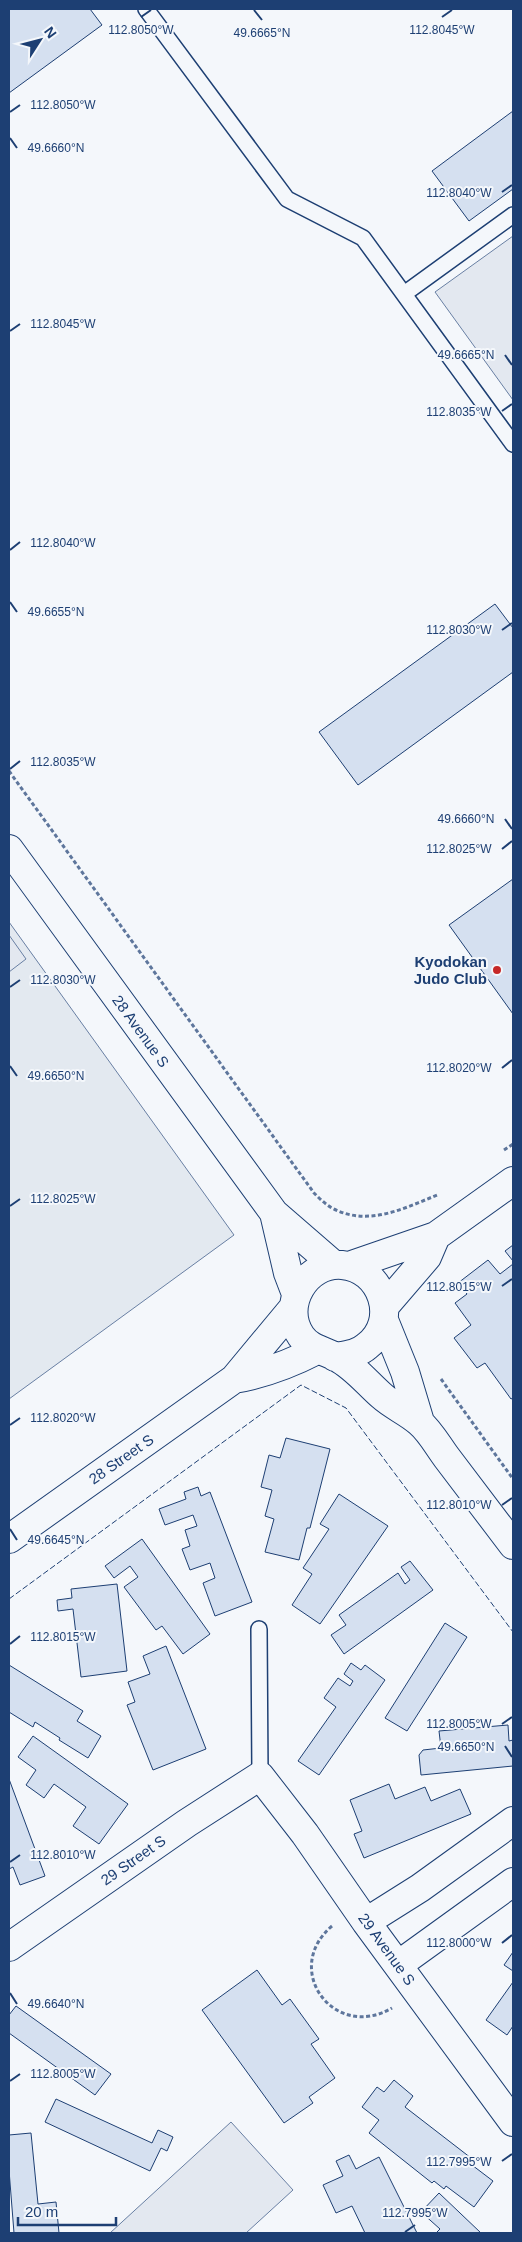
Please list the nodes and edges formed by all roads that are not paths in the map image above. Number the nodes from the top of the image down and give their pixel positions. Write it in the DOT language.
graph roads {
  1 [pos="146,9"];
  2 [pos="513,215"];
  3 [pos="404,294"];
  4 [pos="513,444"];
  5 [pos="9,849"];
  6 [pos="513,1181"];
  7 [pos="274,1213"];
  8 [pos="436,1236"];
  9 [pos="342,1266"];
  10 [pos="295,1301"];
  11 [pos="385,1313"];
  12 [pos="326,1353"];
  13 [pos="234,1379"];
  14 [pos="420,1422"];
  15 [pos="9,1539"];
  16 [pos="513,1545"];
  17 [pos="259,1629"];
  18 [pos="260,1776"];
  19 [pos="513,1821"];
  20 [pos="513,1882"];
  21 [pos="361,1915"];
  22 [pos="9,1947"];
  23 [pos="398,1965"];
  24 [pos="513,2122"];
  1 -- 3 [label="lane"];
  2 -- 3 [label="lane"];
  3 -- 4 [label="lane"];
  5 -- 7 [label="street, 28 Avenue S"];
  6 -- 8 [label="street"];
  7 -- 9 [label="street"];
  7 -- 10 [label="street"];
  8 -- 9 [label="street"];
  8 -- 11 [label="street"];
  9 -- 10 [label="street"];
  9 -- 11 [label="street"];
  10 -- 12 [label="street"];
  10 -- 13 [label="street"];
  11 -- 12 [label="street"];
  11 -- 14 [label="street"];
  12 -- 13 [label="street"];
  12 -- 14 [label="street"];
  13 -- 15 [label="street, 28 Street S"];
  14 -- 16 [label="street"];
  17 -- 18 [label="lane"];
  18 -- 21 [label="street, 29 Avenue S"];
  18 -- 22 [label="street, 29 Street S"];
  19 -- 21 [label="street"];
  20 -- 23 [label="street"];
  21 -- 23 [label="street, 29 Avenue S"];
  23 -- 24 [label="street, 29 Avenue S"];
}
